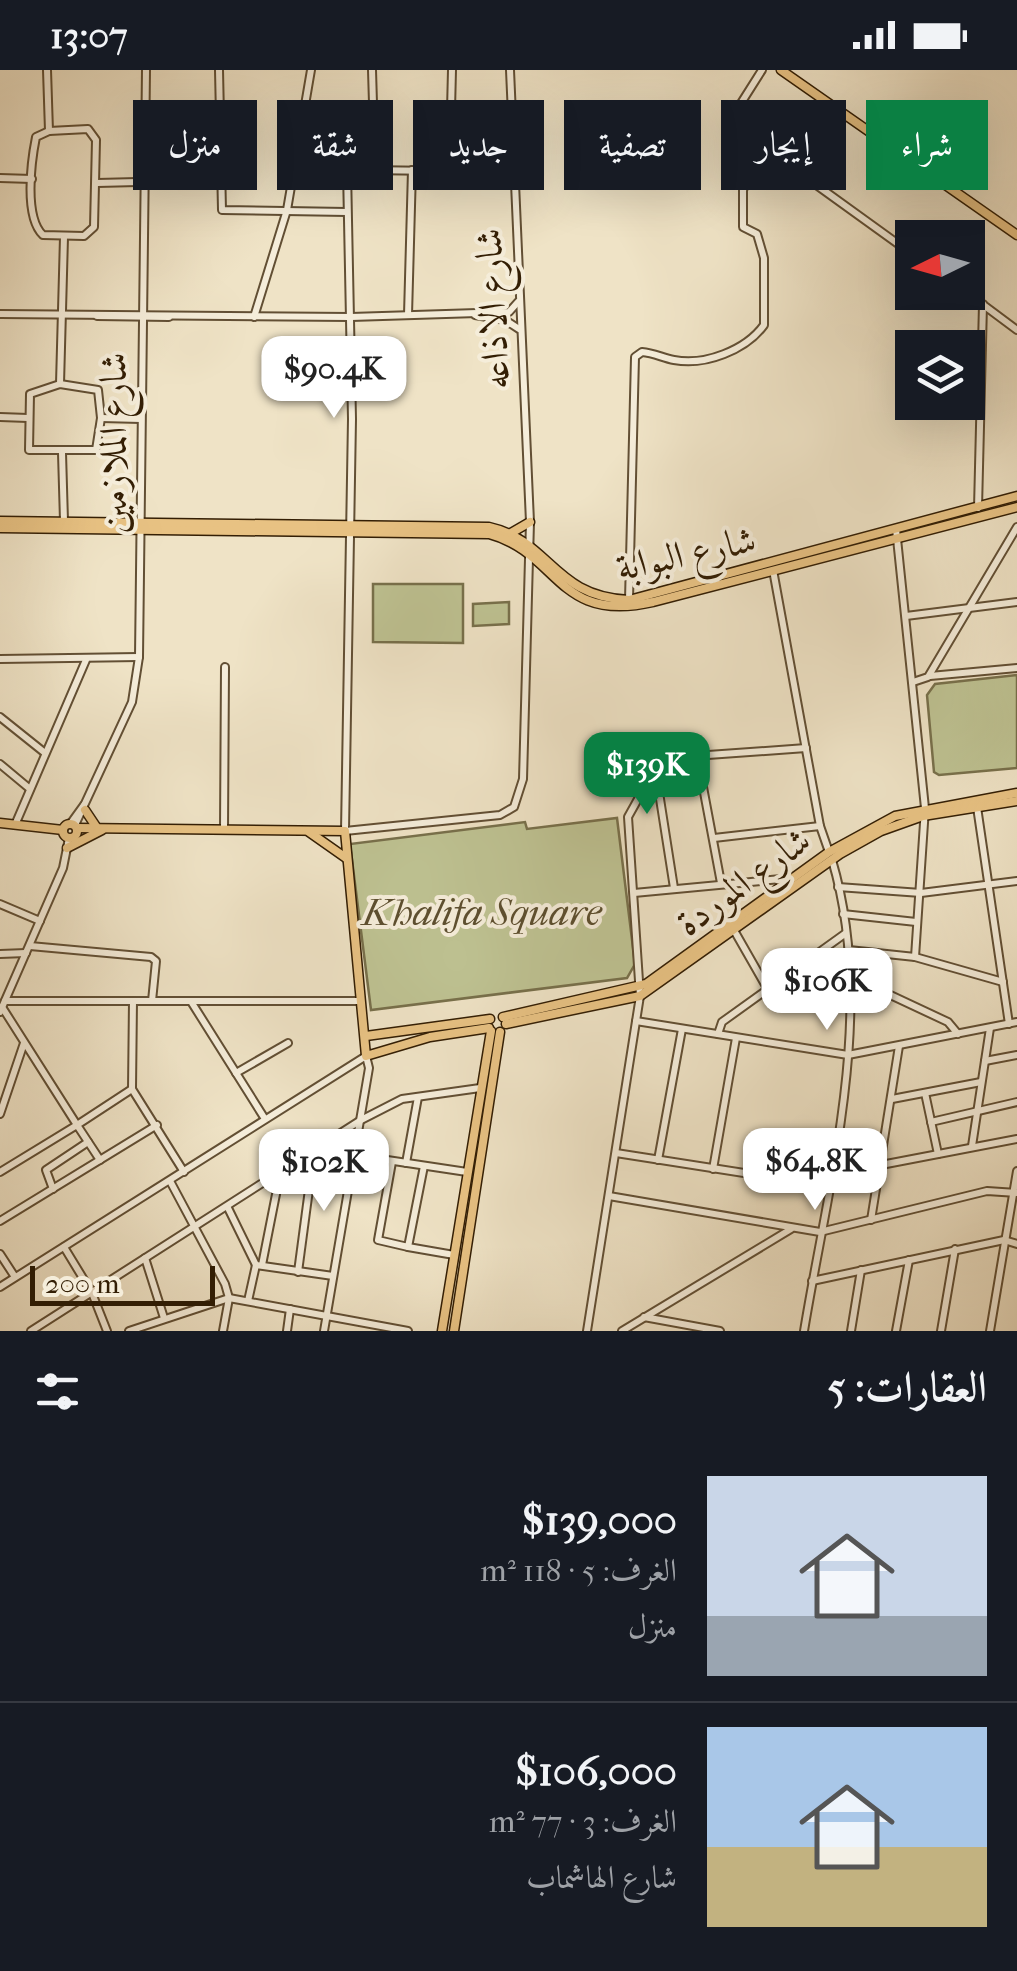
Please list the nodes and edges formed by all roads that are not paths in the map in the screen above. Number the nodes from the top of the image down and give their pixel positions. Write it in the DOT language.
graph roads {
  1 [pos="48,70"];
  2 [pos="146,70"];
  3 [pos="219,70"];
  4 [pos="310,70"];
  5 [pos="372,70"];
  6 [pos="452,70"];
  7 [pos="510,70"];
  8 [pos="762,70"];
  9 [pos="780,70"];
  10 [pos="146,100"];
  11 [pos="219,100"];
  12 [pos="305,100"];
  13 [pos="373,100"];
  14 [pos="451,100"];
  15 [pos="511,100"];
  16 [pos="743,100"];
  17 [pos="49,131"];
  18 [pos="0,178"];
  19 [pos="32,179"];
  20 [pos="133,182"];
  21 [pos="97,184"];
  22 [pos="145,190"];
  23 [pos="220,190"];
  24 [pos="290,190"];
  25 [pos="347,190"];
  26 [pos="415,190"];
  27 [pos="514,190"];
  28 [pos="742,190"];
  29 [pos="823,190"];
  30 [pos="287,210"];
  31 [pos="348,212"];
  32 [pos="1017,235"];
  33 [pos="64,237"];
  34 [pos="895,242"];
  35 [pos="518,301"];
  36 [pos="985,306"];
  37 [pos="983,310"];
  38 [pos="0,314"];
  39 [pos="469,314"];
  40 [pos="63,315"];
  41 [pos="96,315"];
  42 [pos="408,315"];
  43 [pos="141,316"];
  44 [pos="254,317"];
  45 [pos="351,317"];
  46 [pos="127,319"];
  47 [pos="519,329"];
  48 [pos="1017,330"];
  49 [pos="141,333"];
  50 [pos="60,384"];
  51 [pos="0,417"];
  52 [pos="28,418"];
  53 [pos="101,418"];
  54 [pos="141,419"];
  55 [pos="62,453"];
  56 [pos="1017,496"];
  57 [pos="1017,507"];
  58 [pos="978,508"];
  59 [pos="64,521"];
  60 [pos="530,522"];
  61 [pos="0,524"];
  62 [pos="141,526"];
  63 [pos="1017,527"];
  64 [pos="350,528"];
  65 [pos="511,533"];
  66 [pos="896,533"];
  67 [pos="530,546"];
  68 [pos="530,556"];
  69 [pos="772,567"];
  70 [pos="629,600"];
  71 [pos="1017,602"];
  72 [pos="969,608"];
  73 [pos="906,616"];
  74 [pos="139,657"];
  75 [pos="0,659"];
  76 [pos="86,660"];
  77 [pos="225,666"];
  78 [pos="1017,668"];
  79 [pos="928,676"];
  80 [pos="914,682"];
  81 [pos="0,718"];
  82 [pos="806,748"];
  83 [pos="45,753"];
  84 [pos="698,755"];
  85 [pos="0,764"];
  86 [pos="655,767"];
  87 [pos="30,789"];
  88 [pos="1017,793"];
  89 [pos="1017,801"];
  90 [pos="85,807"];
  91 [pos="977,808"];
  92 [pos="924,812"];
  93 [pos="0,823"];
  94 [pos="14,825"];
  95 [pos="820,826"];
  96 [pos="71,827"];
  97 [pos="101,828"];
  98 [pos="224,830"];
  99 [pos="307,831"];
  100 [pos="345,831"];
  101 [pos="714,838"];
  102 [pos="68,843"];
  103 [pos="831,856"];
  104 [pos="346,858"];
  105 [pos="792,878"];
  106 [pos="1017,881"];
  107 [pos="721,883"];
  108 [pos="988,886"];
  109 [pos="838,887"];
  110 [pos="674,888"];
  111 [pos="634,892"];
  112 [pos="922,893"];
  113 [pos="0,904"];
  114 [pos="843,914"];
  115 [pos="40,921"];
  116 [pos="917,922"];
  117 [pos="735,932"];
  118 [pos="846,932"];
  119 [pos="722,935"];
  120 [pos="28,949"];
  121 [pos="849,950"];
  122 [pos="0,954"];
  123 [pos="915,957"];
  124 [pos="852,976"];
  125 [pos="1003,982"];
  126 [pos="767,988"];
  127 [pos="640,992"];
  128 [pos="133,1001"];
  129 [pos="361,1001"];
  130 [pos="152,1002"];
  131 [pos="191,1002"];
  132 [pos="2,1007"];
  133 [pos="853,1008"];
  134 [pos="636,1021"];
  135 [pos="1013,1023"];
  136 [pos="497,1025"];
  137 [pos="990,1028"];
  138 [pos="682,1029"];
  139 [pos="718,1034"];
  140 [pos="958,1034"];
  141 [pos="366,1036"];
  142 [pos="736,1038"];
  143 [pos="24,1042"];
  144 [pos="288,1043"];
  145 [pos="899,1046"];
  146 [pos="848,1054"];
  147 [pos="1017,1055"];
  148 [pos="366,1056"];
  149 [pos="985,1060"];
  150 [pos="236,1073"];
  151 [pos="482,1078"];
  152 [pos="493,1080"];
  153 [pos="981,1082"];
  154 [pos="480,1088"];
  155 [pos="132,1089"];
  156 [pos="925,1093"];
  157 [pos="418,1096"];
  158 [pos="892,1099"];
  159 [pos="1017,1102"];
  160 [pos="977,1111"];
  161 [pos="0,1114"];
  162 [pos="266,1119"];
  163 [pos="360,1120"];
  164 [pos="931,1122"];
  165 [pos="77,1125"];
  166 [pos="157,1125"];
  167 [pos="1017,1139"];
  168 [pos="88,1142"];
  169 [pos="972,1146"];
  170 [pos="314,1152"];
  171 [pos="616,1152"];
  172 [pos="938,1154"];
  173 [pos="354,1155"];
  174 [pos="100,1160"];
  175 [pos="658,1160"];
  176 [pos="392,1162"];
  177 [pos="406,1163"];
  178 [pos="424,1166"];
  179 [pos="880,1166"];
  180 [pos="714,1169"];
  181 [pos="1017,1171"];
  182 [pos="0,1172"];
  183 [pos="184,1172"];
  184 [pos="466,1172"];
  185 [pos="280,1174"];
  186 [pos="170,1181"];
  187 [pos="827,1186"];
  188 [pos="54,1189"];
  189 [pos="1015,1193"];
  190 [pos="609,1196"];
  191 [pos="228,1208"];
  192 [pos="870,1220"];
  193 [pos="0,1221"];
  194 [pos="196,1226"];
  195 [pos="792,1228"];
  196 [pos="820,1232"];
  197 [pos="1004,1240"];
  198 [pos="1017,1244"];
  199 [pos="64,1247"];
  200 [pos="408,1247"];
  201 [pos="955,1249"];
  202 [pos="0,1254"];
  203 [pos="454,1254"];
  204 [pos="145,1258"];
  205 [pos="908,1260"];
  206 [pos="259,1265"];
  207 [pos="861,1270"];
  208 [pos="298,1272"];
  209 [pos="333,1276"];
  210 [pos="16,1277"];
  211 [pos="812,1281"];
  212 [pos="0,1286"];
  213 [pos="92,1294"];
  214 [pos="228,1298"];
  215 [pos="248,1301"];
  216 [pos="290,1308"];
  217 [pos="327,1315"];
  218 [pos="164,1318"];
  219 [pos="644,1318"];
  220 [pos="31,1331"];
  221 [pos="107,1331"];
  222 [pos="128,1331"];
  223 [pos="223,1331"];
  224 [pos="287,1331"];
  225 [pos="324,1331"];
  226 [pos="408,1331"];
  227 [pos="442,1331"];
  228 [pos="454,1331"];
  229 [pos="586,1331"];
  230 [pos="622,1331"];
  231 [pos="720,1331"];
  232 [pos="804,1331"];
  233 [pos="851,1331"];
  234 [pos="896,1331"];
  235 [pos="941,1331"];
  236 [pos="990,1331"];
  1 -- 17 [label="street"];
  2 -- 10 [label="street, شارع الملازمين"];
  3 -- 11 [label="street"];
  4 -- 12 [label="street"];
  5 -- 13 [label="street"];
  6 -- 14 [label="street"];
  7 -- 15 [label="street, شارع الاذاعه"];
  8 -- 16 [label="street"];
  9 -- 32 [label="main road"];
  17 -- 19 [label="street"];
  17 -- 21 [label="street"];
  18 -- 19 [label="street"];
  19 -- 33 [label="street"];
  20 -- 21 [label="street"];
  21 -- 33 [label="street"];
  22 -- 43 [label="street, شارع الملازمين"];
  23 -- 30 [label="street"];
  24 -- 30 [label="street"];
  25 -- 31 [label="street"];
  26 -- 42 [label="street"];
  27 -- 35 [label="street, شارع الاذاعه"];
  28 -- 70 [label="street"];
  29 -- 34 [label="street"];
  30 -- 31 [label="street"];
  30 -- 44 [label="street"];
  31 -- 45 [label="street"];
  33 -- 40 [label="street"];
  35 -- 39 [label="street"];
  35 -- 47 [label="street, شارع الاذاعه"];
  36 -- 48 [label="street"];
  37 -- 58 [label="street"];
  38 -- 40 [label="street"];
  39 -- 42 [label="street"];
  39 -- 47 [label="street"];
  40 -- 41 [label="street"];
  40 -- 50 [label="street"];
  41 -- 43 [label="street"];
  41 -- 46 [label="street"];
  42 -- 45 [label="street"];
  43 -- 44 [label="street"];
  43 -- 46 [label="street"];
  43 -- 49 [label="street, شارع الملازمين"];
  44 -- 45 [label="street"];
  45 -- 64 [label="street"];
  46 -- 49 [label="street"];
  47 -- 60 [label="street, شارع الاذاعه"];
  49 -- 54 [label="street, شارع الملازمين"];
  50 -- 52 [label="street"];
  50 -- 53 [label="street"];
  51 -- 52 [label="street"];
  52 -- 55 [label="street"];
  53 -- 54 [label="street"];
  53 -- 55 [label="street"];
  54 -- 62 [label="street, شارع الملازمين"];
  55 -- 59 [label="street"];
  56 -- 58 [label="main road, شارع البوابة"];
  57 -- 66 [label="main road, شارع البوابة"];
  58 -- 66 [label="main road, شارع البوابة"];
  59 -- 61 [label="main road"];
  59 -- 62 [label="main road"];
  60 -- 65 [label="main road"];
  60 -- 67 [label="street, شارع الاذاعه"];
  61 -- 62 [label="main road"];
  62 -- 64 [label="main road, شارع البوابة"];
  62 -- 74 [label="street, شارع الملازمين"];
  63 -- 72 [label="street"];
  64 -- 65 [label="main road, شارع البوابة"];
  64 -- 68 [label="main road, شارع البوابة"];
  64 -- 100 [label="street"];
  65 -- 67 [label="main road, شارع البوابة"];
  66 -- 69 [label="main road, شارع البوابة"];
  66 -- 73 [label="street"];
  67 -- 68 [label="street, شارع الاذاعه"];
  67 -- 70 [label="main road, شارع البوابة"];
  68 -- 69 [label="main road, شارع البوابة"];
  68 -- 100 [label="street, شارع الاذاعه"];
  69 -- 70 [label="main road, شارع البوابة"];
  69 -- 82 [label="street"];
  71 -- 72 [label="street"];
  72 -- 73 [label="street"];
  72 -- 79 [label="street"];
  73 -- 80 [label="street"];
  74 -- 76 [label="street"];
  74 -- 90 [label="street, شارع الملازمين"];
  75 -- 76 [label="street"];
  76 -- 83 [label="street"];
  77 -- 98 [label="street"];
  78 -- 79 [label="street"];
  79 -- 80 [label="street"];
  80 -- 92 [label="street"];
  81 -- 83 [label="street"];
  82 -- 84 [label="street"];
  82 -- 95 [label="street"];
  83 -- 87 [label="street"];
  84 -- 86 [label="street"];
  84 -- 101 [label="street"];
  85 -- 87 [label="street"];
  86 -- 110 [label="street"];
  86 -- 111 [label="street"];
  87 -- 94 [label="street"];
  88 -- 92 [label="main road, شارع الموردة"];
  89 -- 91 [label="main road, شارع الموردة"];
  90 -- 96 [label="street, شارع الملازمين"];
  90 -- 97 [label="main road"];
  91 -- 92 [label="main road, شارع الموردة"];
  91 -- 108 [label="street"];
  92 -- 103 [label="main road, شارع الموردة"];
  92 -- 112 [label="street"];
  93 -- 94 [label="main road"];
  94 -- 96 [label="main road"];
  95 -- 101 [label="street"];
  95 -- 103 [label="street"];
  96 -- 97 [label="main road"];
  96 -- 102 [label="main road"];
  97 -- 98 [label="main road"];
  97 -- 102 [label="main road"];
  98 -- 99 [label="main road"];
  99 -- 100 [label="main road"];
  99 -- 104 [label="main road"];
  100 -- 104 [label="main road"];
  101 -- 107 [label="street"];
  102 -- 115 [label="street"];
  103 -- 105 [label="main road, شارع الموردة"];
  103 -- 109 [label="street"];
  103 -- 117 [label="main road, شارع الموردة"];
  104 -- 129 [label="main road"];
  105 -- 107 [label="street"];
  105 -- 119 [label="main road, شارع الموردة"];
  106 -- 108 [label="street"];
  107 -- 110 [label="street"];
  108 -- 112 [label="street"];
  108 -- 125 [label="street"];
  109 -- 112 [label="street"];
  109 -- 114 [label="street"];
  110 -- 111 [label="street"];
  111 -- 127 [label="street"];
  112 -- 116 [label="street"];
  113 -- 115 [label="street"];
  114 -- 116 [label="street"];
  114 -- 118 [label="street"];
  115 -- 120 [label="street"];
  116 -- 123 [label="street"];
  117 -- 119 [label="main road, شارع الموردة"];
  117 -- 126 [label="street"];
  118 -- 121 [label="street"];
  118 -- 126 [label="street"];
  119 -- 127 [label="main road, شارع الموردة"];
  120 -- 122 [label="street"];
  120 -- 130 [label="street"];
  120 -- 132 [label="street"];
  121 -- 123 [label="street"];
  121 -- 124 [label="street"];
  123 -- 125 [label="street"];
  124 -- 133 [label="street"];
  124 -- 140 [label="street"];
  125 -- 135 [label="street"];
  126 -- 133 [label="street"];
  126 -- 139 [label="street"];
  127 -- 134 [label="street"];
  127 -- 136 [label="main road, شارع الموردة"];
  128 -- 130 [label="street"];
  128 -- 132 [label="street"];
  128 -- 155 [label="street"];
  129 -- 131 [label="street"];
  129 -- 141 [label="main road"];
  130 -- 131 [label="street"];
  131 -- 150 [label="street"];
  132 -- 143 [label="street"];
  133 -- 146 [label="street"];
  134 -- 138 [label="street"];
  134 -- 171 [label="street"];
  135 -- 137 [label="street"];
  136 -- 141 [label="main road"];
  136 -- 148 [label="main road"];
  136 -- 151 [label="main road"];
  136 -- 152 [label="main road"];
  137 -- 140 [label="street"];
  137 -- 149 [label="street"];
  138 -- 139 [label="street"];
  138 -- 175 [label="street"];
  139 -- 142 [label="street"];
  140 -- 145 [label="street"];
  141 -- 148 [label="main road"];
  142 -- 146 [label="street"];
  142 -- 180 [label="street"];
  143 -- 161 [label="street"];
  143 -- 165 [label="street"];
  144 -- 150 [label="street"];
  145 -- 146 [label="street"];
  145 -- 158 [label="street"];
  146 -- 187 [label="street"];
  147 -- 149 [label="street"];
  148 -- 162 [label="street"];
  148 -- 163 [label="street"];
  149 -- 153 [label="street"];
  150 -- 162 [label="street"];
  151 -- 152 [label="main road"];
  151 -- 154 [label="main road"];
  152 -- 228 [label="main road"];
  153 -- 156 [label="street"];
  153 -- 160 [label="street"];
  154 -- 157 [label="street"];
  154 -- 184 [label="main road"];
  155 -- 165 [label="street"];
  155 -- 166 [label="street"];
  156 -- 158 [label="street"];
  156 -- 164 [label="street"];
  157 -- 163 [label="street"];
  157 -- 177 [label="street"];
  158 -- 179 [label="street"];
  159 -- 160 [label="street"];
  160 -- 164 [label="street"];
  160 -- 169 [label="street"];
  162 -- 183 [label="street"];
  163 -- 170 [label="street"];
  163 -- 173 [label="street"];
  164 -- 172 [label="street"];
  165 -- 168 [label="street"];
  165 -- 182 [label="street"];
  166 -- 174 [label="street"];
  166 -- 183 [label="street"];
  167 -- 169 [label="street"];
  168 -- 174 [label="street"];
  168 -- 188 [label="street"];
  169 -- 172 [label="street"];
  170 -- 185 [label="street"];
  170 -- 208 [label="street"];
  171 -- 175 [label="street"];
  171 -- 190 [label="street"];
  172 -- 179 [label="street"];
  173 -- 176 [label="street"];
  173 -- 209 [label="street"];
  174 -- 188 [label="street"];
  175 -- 180 [label="street"];
  176 -- 177 [label="street"];
  176 -- 200 [label="street"];
  177 -- 178 [label="street"];
  178 -- 184 [label="street"];
  178 -- 200 [label="street"];
  179 -- 192 [label="street"];
  180 -- 187 [label="street"];
  181 -- 189 [label="street"];
  183 -- 186 [label="street"];
  184 -- 203 [label="main road"];
  185 -- 191 [label="street"];
  185 -- 206 [label="street"];
  186 -- 194 [label="street"];
  186 -- 199 [label="street"];
  187 -- 196 [label="street"];
  188 -- 193 [label="street"];
  189 -- 192 [label="street"];
  189 -- 197 [label="street"];
  190 -- 195 [label="street"];
  190 -- 229 [label="street"];
  191 -- 194 [label="street"];
  191 -- 206 [label="street"];
  192 -- 196 [label="street"];
  194 -- 204 [label="street"];
  194 -- 214 [label="street"];
  195 -- 196 [label="street"];
  195 -- 219 [label="street"];
  196 -- 211 [label="street"];
  197 -- 198 [label="street"];
  197 -- 201 [label="street"];
  197 -- 236 [label="street"];
  199 -- 210 [label="street"];
  199 -- 213 [label="street"];
  200 -- 203 [label="street"];
  201 -- 205 [label="street"];
  201 -- 235 [label="street"];
  202 -- 210 [label="street"];
  203 -- 227 [label="main road"];
  204 -- 213 [label="street"];
  204 -- 218 [label="street"];
  205 -- 207 [label="street"];
  205 -- 234 [label="street"];
  206 -- 208 [label="street"];
  206 -- 215 [label="street"];
  207 -- 211 [label="street"];
  207 -- 233 [label="street"];
  208 -- 209 [label="street"];
  209 -- 217 [label="street"];
  210 -- 212 [label="street"];
  211 -- 232 [label="street"];
  213 -- 220 [label="street"];
  213 -- 221 [label="street"];
  214 -- 215 [label="street"];
  214 -- 218 [label="street"];
  214 -- 223 [label="street"];
  215 -- 216 [label="street"];
  216 -- 217 [label="street"];
  216 -- 224 [label="street"];
  217 -- 225 [label="street"];
  217 -- 226 [label="street"];
  218 -- 222 [label="street"];
  219 -- 230 [label="street"];
  219 -- 231 [label="street"];
}
